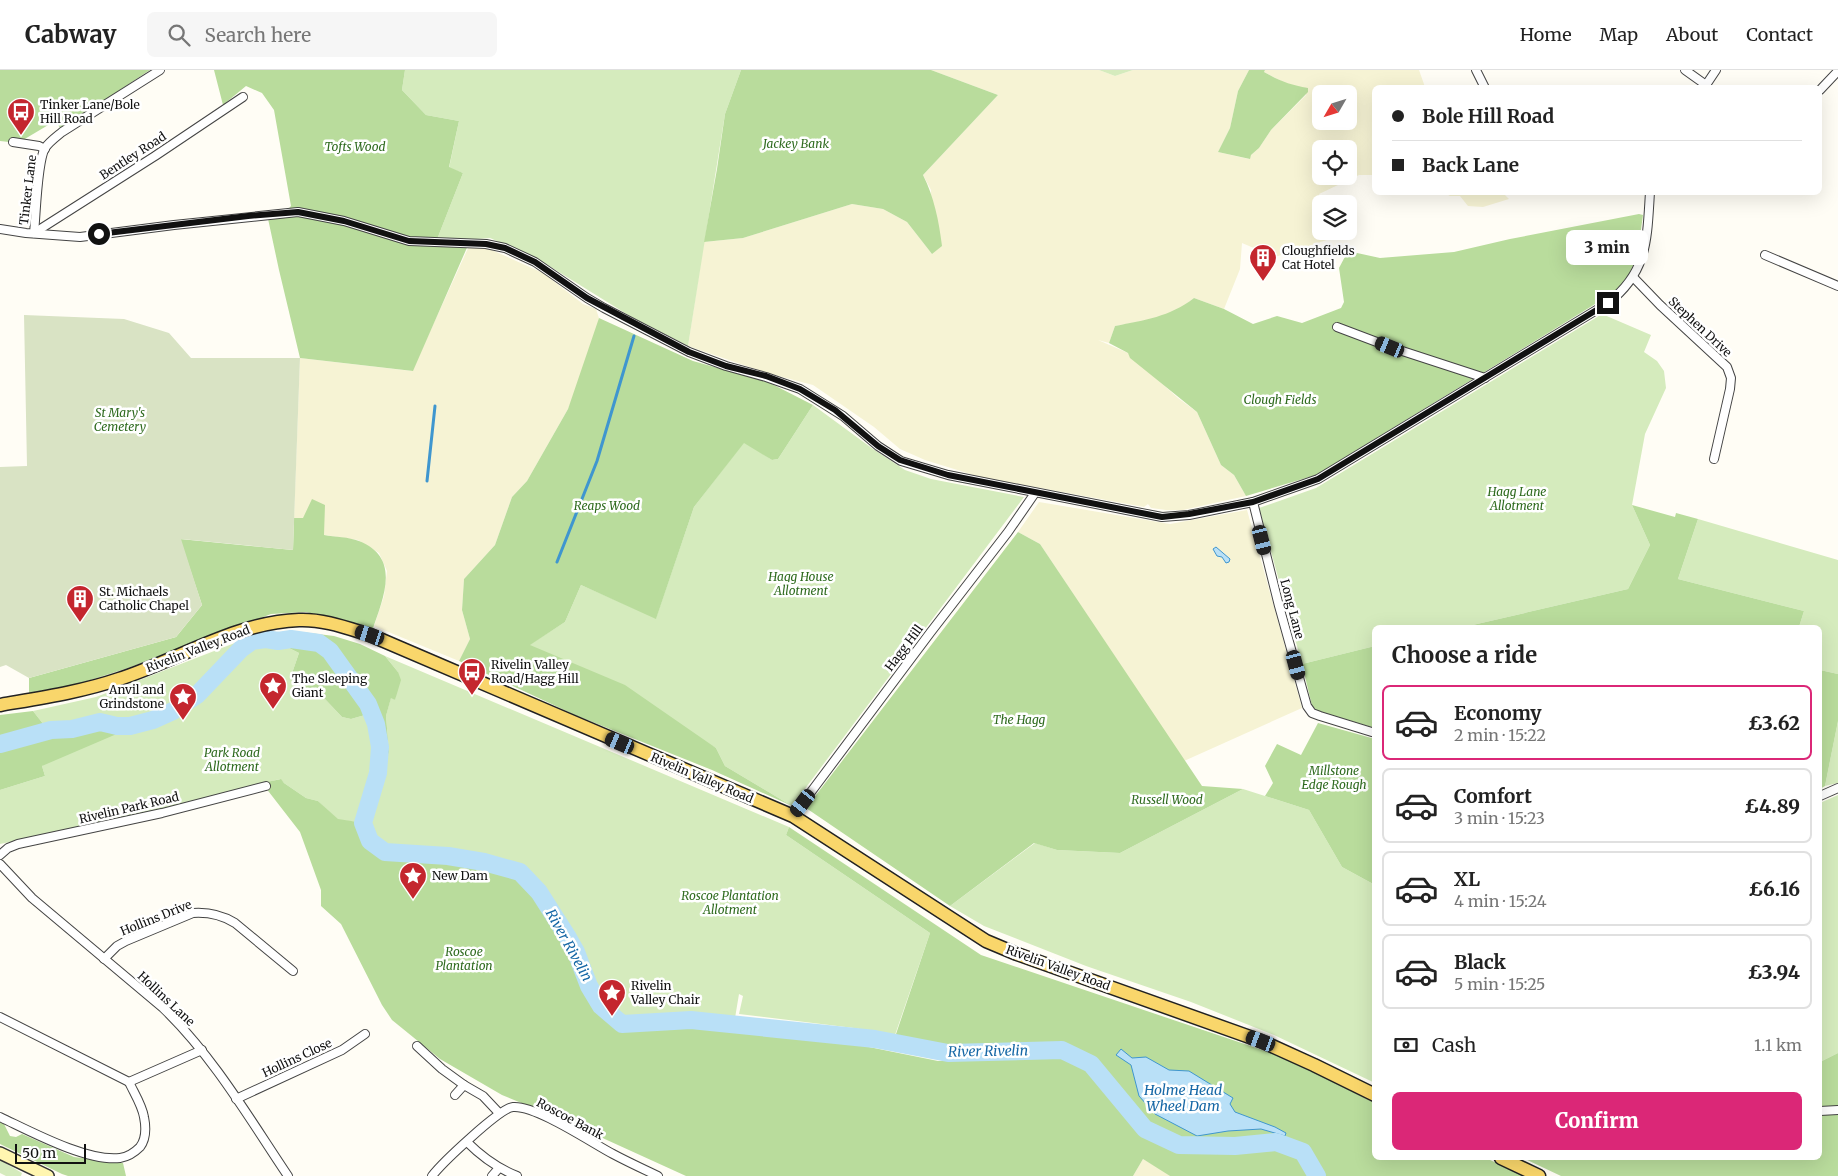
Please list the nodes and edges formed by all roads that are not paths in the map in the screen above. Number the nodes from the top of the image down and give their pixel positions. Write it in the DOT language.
graph roads {
  1 [pos="160,70"];
  2 [pos="1476,70"];
  3 [pos="1685,70"];
  4 [pos="1716,70"];
  5 [pos="1838,71"];
  6 [pos="1484,85"];
  7 [pos="1704,85"];
  8 [pos="1706,85"];
  9 [pos="1822,88"];
  10 [pos="243,97"];
  11 [pos="13,142"];
  12 [pos="45,149"];
  13 [pos="1650,195"];
  14 [pos="0,229"];
  15 [pos="34,234"];
  16 [pos="1765,255"];
  17 [pos="1634,277"];
  18 [pos="1838,286"];
  19 [pos="1337,327"];
  20 [pos="1485,378"];
  21 [pos="1714,459"];
  22 [pos="1035,493"];
  23 [pos="1253,502"];
  24 [pos="0,705"];
  25 [pos="1372,732"];
  26 [pos="266,786"];
  27 [pos="1838,788"];
  28 [pos="1822,795"];
  29 [pos="793,816"];
  30 [pos="0,855"];
  31 [pos="0,864"];
  32 [pos="104,959"];
  33 [pos="293,971"];
  34 [pos="0,1018"];
  35 [pos="365,1034"];
  36 [pos="417,1046"];
  37 [pos="202,1050"];
  38 [pos="129,1082"];
  39 [pos="464,1085"];
  40 [pos="1372,1094"];
  41 [pos="455,1095"];
  42 [pos="236,1098"];
  43 [pos="1838,1110"];
  44 [pos="1822,1111"];
  45 [pos="499,1113"];
  46 [pos="0,1116"];
  47 [pos="467,1142"];
  48 [pos="0,1153"];
  49 [pos="1505,1160"];
  50 [pos="499,1168"];
  51 [pos="48,1176"];
  52 [pos="288,1176"];
  53 [pos="432,1176"];
  54 [pos="492,1176"];
  55 [pos="517,1176"];
  56 [pos="658,1176"];
  57 [pos="1539,1176"];
  1 -- 12 [label="street, Tinker Lane"];
  2 -- 6 [label="street"];
  3 -- 7 [label="street"];
  4 -- 8 [label="street"];
  5 -- 9 [label="street"];
  10 -- 15 [label="street, Bentley Road"];
  11 -- 12 [label="street, Tinker Lane"];
  12 -- 15 [label="street, Tinker Lane"];
  13 -- 17 [label="street"];
  14 -- 15 [label="street"];
  15 -- 22 [label="street"];
  16 -- 18 [label="street"];
  17 -- 20 [label="street"];
  17 -- 21 [label="street, Stephen Drive"];
  19 -- 20 [label="street"];
  20 -- 23 [label="street"];
  22 -- 23 [label="street"];
  22 -- 29 [label="street, Hagg Hill"];
  23 -- 25 [label="street, Long Lane"];
  24 -- 29 [label="main road, Rivelin Valley Road"];
  26 -- 30 [label="street, Rivelin Park Road"];
  27 -- 28 [label="street"];
  29 -- 40 [label="main road, Rivelin Valley Road"];
  31 -- 32 [label="street, Hollins Lane"];
  32 -- 33 [label="street, Hollins Drive"];
  32 -- 37 [label="street, Hollins Lane"];
  34 -- 38 [label="street"];
  35 -- 42 [label="street, Hollins Close"];
  36 -- 39 [label="street"];
  37 -- 38 [label="street"];
  37 -- 42 [label="street, Hollins Lane"];
  38 -- 46 [label="street"];
  39 -- 41 [label="street"];
  39 -- 45 [label="street"];
  42 -- 52 [label="street, Hollins Lane"];
  43 -- 44 [label="street"];
  45 -- 47 [label="street, Roscoe Bank"];
  45 -- 56 [label="street, Roscoe Bank"];
  47 -- 50 [label="street"];
  47 -- 53 [label="street, Roscoe Bank"];
  48 -- 51 [label="main road"];
  49 -- 57 [label="main road"];
  50 -- 54 [label="street"];
  50 -- 55 [label="street"];
}
